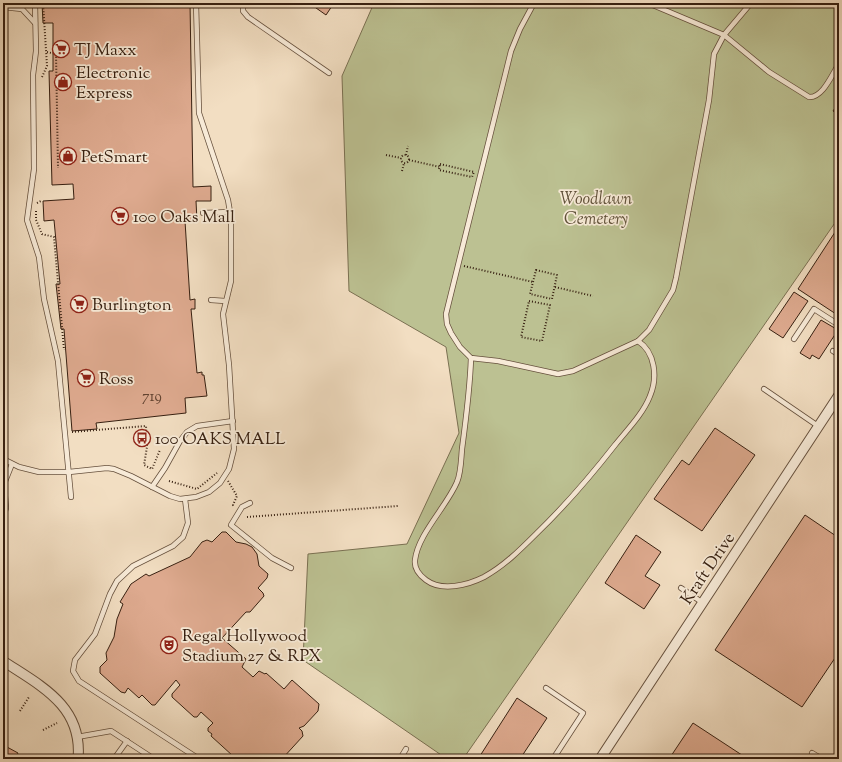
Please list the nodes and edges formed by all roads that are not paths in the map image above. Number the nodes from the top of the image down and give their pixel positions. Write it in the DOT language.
graph roads {
  1 [pos="35,3"];
  2 [pos="196,3"];
  3 [pos="243,3"];
  4 [pos="534,3"];
  5 [pos="648,3"];
  6 [pos="751,3"];
  7 [pos="3,7"];
  8 [pos="35,23"];
  9 [pos="724,36"];
  10 [pos="839,64"];
  11 [pos="329,73"];
  12 [pos="230,212"];
  13 [pos="203,213"];
  14 [pos="211,300"];
  15 [pos="226,301"];
  16 [pos="839,325"];
  17 [pos="794,340"];
  18 [pos="638,341"];
  19 [pos="833,351"];
  20 [pos="839,355"];
  21 [pos="471,358"];
  22 [pos="764,389"];
  23 [pos="839,395"];
  24 [pos="233,421"];
  25 [pos="818,426"];
  26 [pos="3,459"];
  27 [pos="12,464"];
  28 [pos="69,472"];
  29 [pos="152,487"];
  30 [pos="71,496"];
  31 [pos="185,499"];
  32 [pos="250,503"];
  33 [pos="3,518"];
  34 [pos="291,568"];
  35 [pos="682,588"];
  36 [pos="703,603"];
  37 [pos="3,661"];
  38 [pos="546,688"];
  39 [pos="77,737"];
  40 [pos="127,741"];
  41 [pos="406,749"];
  42 [pos="812,753"];
  43 [pos="78,759"];
  44 [pos="114,759"];
  45 [pos="154,759"];
  46 [pos="199,759"];
  47 [pos="400,759"];
  48 [pos="553,759"];
  49 [pos="601,759"];
  50 [pos="822,759"];
  1 -- 8 [label="lane"];
  2 -- 12 [label="lane"];
  3 -- 11 [label="lane"];
  4 -- 21 [label="lane"];
  5 -- 9 [label="lane"];
  6 -- 9 [label="lane"];
  7 -- 8 [label="lane"];
  8 -- 28 [label="lane"];
  9 -- 10 [label="lane"];
  9 -- 18 [label="lane"];
  12 -- 13 [label="lane"];
  12 -- 15 [label="lane"];
  14 -- 15 [label="lane"];
  15 -- 24 [label="lane"];
  16 -- 17 [label="lane"];
  18 -- 21 [label="lane"];
  18 -- 21 [label="lane"];
  19 -- 20 [label="lane"];
  22 -- 25 [label="lane"];
  23 -- 25 [label="street, Kraft Drive"];
  24 -- 29 [label="lane"];
  24 -- 31 [label="lane"];
  25 -- 36 [label="street, Kraft Drive"];
  26 -- 27 [label="lane"];
  27 -- 28 [label="lane"];
  27 -- 33 [label="lane"];
  28 -- 29 [label="lane"];
  28 -- 30 [label="lane"];
  29 -- 31 [label="lane"];
  31 -- 46 [label="lane"];
  32 -- 34 [label="lane"];
  35 -- 36 [label="lane"];
  36 -- 49 [label="street, Kraft Drive"];
  37 -- 39 [label="street"];
  38 -- 48 [label="lane"];
  39 -- 40 [label="lane"];
  39 -- 43 [label="street"];
  40 -- 44 [label="lane"];
  40 -- 45 [label="lane"];
  41 -- 47 [label="lane"];
  42 -- 50 [label="lane"];
}
